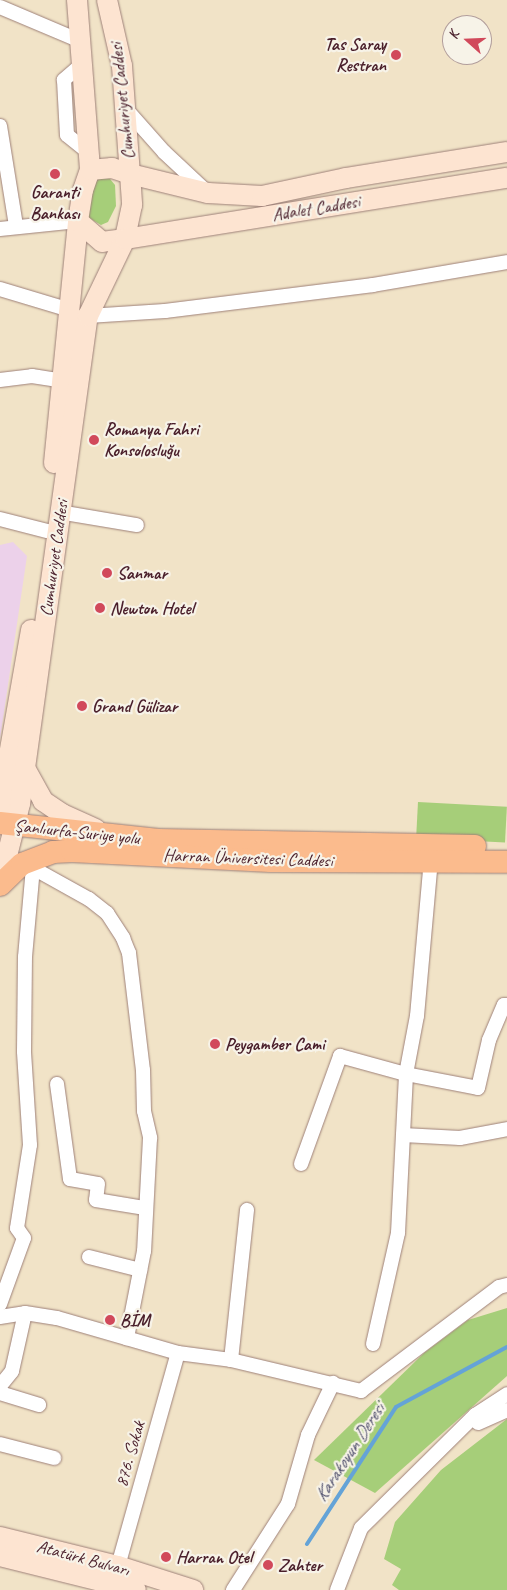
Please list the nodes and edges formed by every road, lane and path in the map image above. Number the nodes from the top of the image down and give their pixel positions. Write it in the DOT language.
graph roads {
  1 [pos="77,0"];
  2 [pos="108,0"];
  3 [pos="0,7"];
  4 [pos="78,40"];
  5 [pos="123,106"];
  6 [pos="0,126"];
  7 [pos="507,152"];
  8 [pos="89,161"];
  9 [pos="130,174"];
  10 [pos="507,178"];
  11 [pos="208,193"];
  12 [pos="78,222"];
  13 [pos="16,226"];
  14 [pos="0,229"];
  15 [pos="125,239"];
  16 [pos="507,262"];
  17 [pos="0,289"];
  18 [pos="79,313"];
  19 [pos="0,380"];
  20 [pos="62,381"];
  21 [pos="59,512"];
  22 [pos="0,519"];
  23 [pos="137,525"];
  24 [pos="47,531"];
  25 [pos="11,764"];
  26 [pos="6,824"];
  27 [pos="152,840"];
  28 [pos="507,848"];
  29 [pos="431,860"];
  30 [pos="507,862"];
  31 [pos="0,884"];
  32 [pos="507,1005"];
  33 [pos="406,1074"];
  34 [pos="57,1084"];
  35 [pos="507,1129"];
  36 [pos="402,1135"];
  37 [pos="300,1164"];
  38 [pos="145,1208"];
  39 [pos="248,1210"];
  40 [pos="89,1257"];
  41 [pos="140,1270"];
  42 [pos="507,1285"];
  43 [pos="0,1304"];
  44 [pos="24,1313"];
  45 [pos="0,1317"];
  46 [pos="127,1338"];
  47 [pos="373,1344"];
  48 [pos="178,1354"];
  49 [pos="231,1360"];
  50 [pos="333,1383"];
  51 [pos="0,1386"];
  52 [pos="0,1393"];
  53 [pos="507,1394"];
  54 [pos="39,1404"];
  55 [pos="507,1410"];
  56 [pos="455,1436"];
  57 [pos="0,1444"];
  58 [pos="54,1458"];
  59 [pos="0,1537"];
  60 [pos="0,1556"];
  61 [pos="118,1566"];
  62 [pos="136,1590"];
  63 [pos="193,1590"];
  64 [pos="233,1590"];
  65 [pos="337,1590"];
  1 -- 4 [label="main road, Cumhuriyet Caddesi"];
  2 -- 5 [label="main road, Cumhuriyet Caddesi"];
  3 -- 4 [label="street"];
  4 -- 8 [label="main road, Cumhuriyet Caddesi"];
  5 -- 9 [label="main road, Cumhuriyet Caddesi"];
  5 -- 11 [label="street"];
  6 -- 13 [label="street"];
  7 -- 11 [label="main road, Adalet Caddesi"];
  8 -- 9 [label="main road, Adalet Caddesi"];
  8 -- 12 [label="main road, Cumhuriyet Caddesi"];
  9 -- 11 [label="main road, Adalet Caddesi"];
  9 -- 15 [label="main road, Cumhuriyet Caddesi"];
  10 -- 15 [label="main road, Adalet Caddesi"];
  12 -- 13 [label="street"];
  12 -- 15 [label="main road, Adalet Caddesi"];
  12 -- 18 [label="main road, Cumhuriyet Caddesi"];
  13 -- 14 [label="street"];
  15 -- 18 [label="main road, Cumhuriyet Caddesi"];
  16 -- 18 [label="street"];
  17 -- 18 [label="street"];
  18 -- 20 [label="main road, Cumhuriyet Caddesi"];
  18 -- 21 [label="main road, Cumhuriyet Caddesi"];
  19 -- 20 [label="street"];
  20 -- 24 [label="main road, Cumhuriyet Caddesi"];
  21 -- 23 [label="street"];
  21 -- 25 [label="main road, Cumhuriyet Caddesi"];
  22 -- 24 [label="street"];
  24 -- 25 [label="main road, Cumhuriyet Caddesi"];
  25 -- 26 [label="main road, Cumhuriyet Caddesi"];
  25 -- 27 [label="main road"];
  26 -- 27 [label="main road, Şanlıurfa-Suriye yolu"];
  26 -- 31 [label="main road, Cumhuriyet Caddesi"];
  27 -- 28 [label="main road, Harran Üniversitesi Caddesi"];
  29 -- 30 [label="main road, Harran Üniversitesi Caddesi"];
  29 -- 31 [label="main road, Harran Üniversitesi Caddesi"];
  29 -- 33 [label="street"];
  32 -- 33 [label="street"];
  33 -- 36 [label="street"];
  33 -- 37 [label="street"];
  34 -- 38 [label="street"];
  35 -- 36 [label="street"];
  36 -- 47 [label="street"];
  38 -- 41 [label="street"];
  38 -- 43 [label="street"];
  39 -- 49 [label="street"];
  40 -- 41 [label="street"];
  41 -- 46 [label="street"];
  42 -- 50 [label="street"];
  44 -- 45 [label="street"];
  44 -- 46 [label="street"];
  44 -- 51 [label="street"];
  46 -- 48 [label="street"];
  48 -- 49 [label="street"];
  48 -- 61 [label="street, 876. Sokak"];
  49 -- 50 [label="street"];
  50 -- 64 [label="street"];
  52 -- 54 [label="street"];
  53 -- 56 [label="street"];
  55 -- 56 [label="street"];
  56 -- 65 [label="street"];
  57 -- 58 [label="street"];
  59 -- 61 [label="main road, Atatürk Bulvarı"];
  60 -- 62 [label="main road, Atatürk Bulvarı"];
  61 -- 63 [label="main road, Atatürk Bulvarı"];
}
